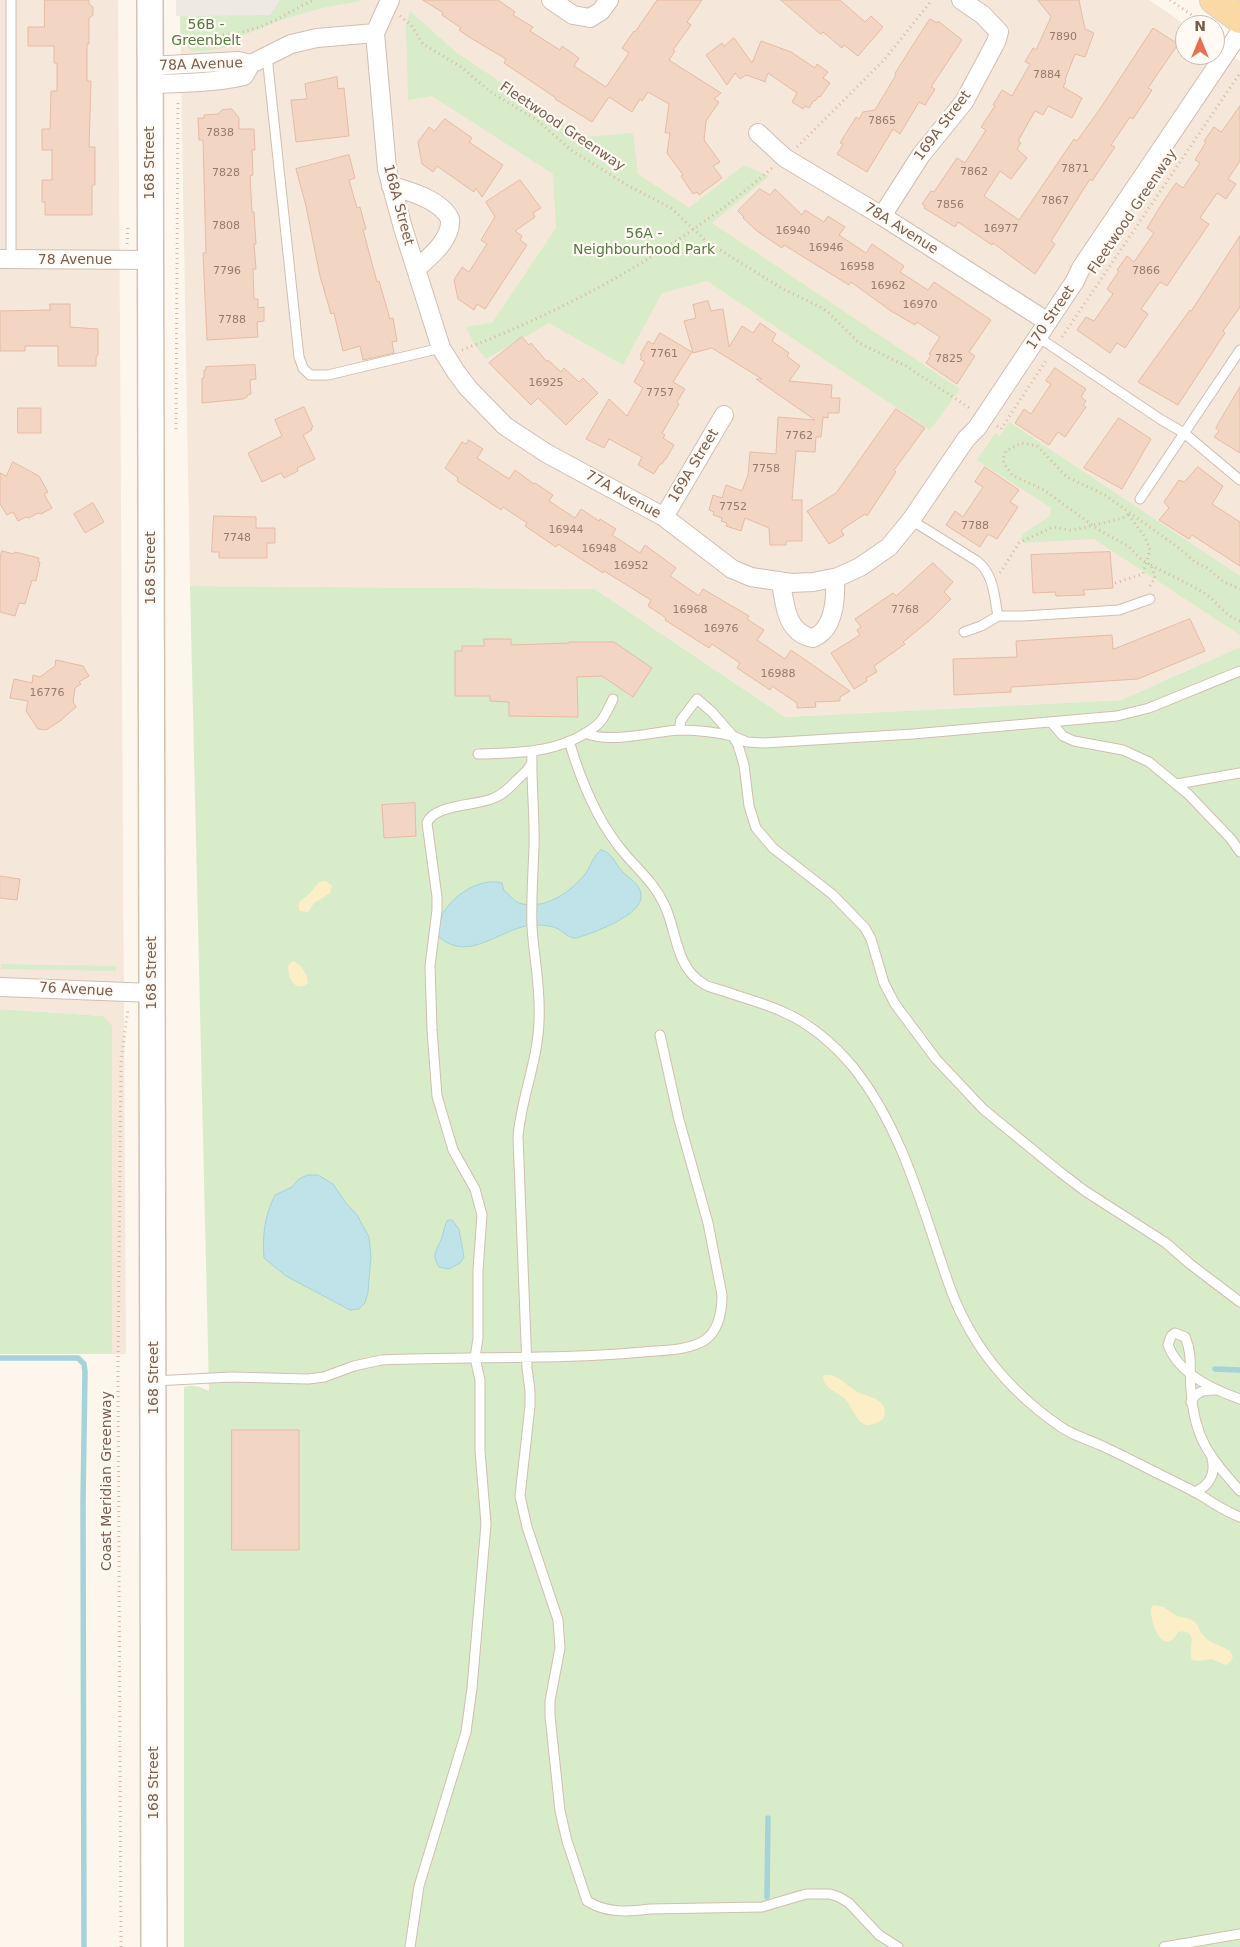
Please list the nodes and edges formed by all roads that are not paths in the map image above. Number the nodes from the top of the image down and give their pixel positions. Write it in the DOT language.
graph roads {
  1 [pos="11,0"];
  2 [pos="150,0"];
  3 [pos="551,0"];
  4 [pos="609,0"];
  5 [pos="961,0"];
  6 [pos="1214,0"];
  7 [pos="392,6"];
  8 [pos="1240,20"];
  9 [pos="1240,32"];
  10 [pos="375,33"];
  11 [pos="267,56"];
  12 [pos="150,75"];
  13 [pos="758,133"];
  14 [pos="391,186"];
  15 [pos="882,216"];
  16 [pos="6,259"];
  17 [pos="150,260"];
  18 [pos="416,269"];
  19 [pos="1043,329"];
  20 [pos="449,350"];
  21 [pos="1240,350"];
  22 [pos="724,415"];
  23 [pos="1184,432"];
  24 [pos="1240,480"];
  25 [pos="1140,499"];
  26 [pos="664,517"];
  27 [pos="911,520"];
  28 [pos="835,578"];
  29 [pos="781,583"];
  30 [pos="1150,599"];
  31 [pos="998,616"];
  32 [pos="964,632"];
  33 [pos="1240,672"];
  34 [pos="613,699"];
  35 [pos="1051,722"];
  36 [pos="679,730"];
  37 [pos="585,733"];
  38 [pos="733,736"];
  39 [pos="569,742"];
  40 [pos="478,754"];
  41 [pos="532,757"];
  42 [pos="1240,773"];
  43 [pos="1177,784"];
  44 [pos="1240,852"];
  45 [pos="0,987"];
  46 [pos="152,993"];
  47 [pos="660,1035"];
  48 [pos="1240,1302"];
  49 [pos="475,1358"];
  50 [pos="527,1358"];
  51 [pos="154,1381"];
  52 [pos="1215,1390"];
  53 [pos="1240,1399"];
  54 [pos="1191,1402"];
  55 [pos="1212,1456"];
  56 [pos="1240,1491"];
  57 [pos="1194,1492"];
  58 [pos="1240,1517"];
  59 [pos="1240,1934"];
  60 [pos="154,1947"];
  61 [pos="410,1947"];
  62 [pos="898,1947"];
  63 [pos="1164,1947"];
  1 -- 16 [label="lane"];
  2 -- 12 [label="main road, 168 Street"];
  3 -- 4 [label="street"];
  5 -- 15 [label="street, 169A Street"];
  6 -- 8 [label="main road"];
  7 -- 10 [label="street, 168A Street"];
  9 -- 19 [label="street, 170 Street"];
  10 -- 11 [label="street, 78A Avenue"];
  10 -- 14 [label="street, 168A Street"];
  11 -- 12 [label="street, 78A Avenue"];
  11 -- 20 [label="lane"];
  12 -- 17 [label="main road, 168 Street"];
  13 -- 15 [label="street, 78A Avenue"];
  14 -- 18 [label="street, 168A Street"];
  14 -- 18 [label="street"];
  15 -- 19 [label="street, 78A Avenue"];
  16 -- 17 [label="street, 78 Avenue"];
  17 -- 46 [label="main road, 168 Street"];
  18 -- 20 [label="street, 168A Street"];
  19 -- 23 [label="lane"];
  19 -- 27 [label="street, 170 Street"];
  20 -- 26 [label="street, 77A Avenue"];
  21 -- 23 [label="lane"];
  22 -- 26 [label="street, 169A Street"];
  23 -- 24 [label="lane"];
  23 -- 25 [label="lane"];
  26 -- 29 [label="street, 77A Avenue"];
  27 -- 28 [label="street, 170 Street"];
  27 -- 31 [label="lane"];
  28 -- 29 [label="street, 77A Avenue"];
  28 -- 29 [label="street"];
  30 -- 31 [label="lane"];
  31 -- 32 [label="lane"];
  33 -- 35 [label="lane"];
  34 -- 37 [label="lane"];
  35 -- 38 [label="lane"];
  35 -- 43 [label="lane"];
  36 -- 37 [label="lane"];
  36 -- 38 [label="lane"];
  36 -- 38 [label="lane"];
  37 -- 39 [label="lane"];
  38 -- 48 [label="lane"];
  39 -- 41 [label="lane"];
  39 -- 57 [label="lane"];
  40 -- 41 [label="lane"];
  41 -- 49 [label="lane"];
  41 -- 50 [label="lane"];
  42 -- 43 [label="lane"];
  43 -- 44 [label="lane"];
  45 -- 46 [label="street, 76 Avenue"];
  46 -- 51 [label="main road, 168 Street"];
  47 -- 50 [label="lane"];
  49 -- 50 [label="lane"];
  49 -- 51 [label="lane"];
  49 -- 61 [label="lane"];
  50 -- 62 [label="lane"];
  51 -- 60 [label="main road, 168 Street"];
  52 -- 53 [label="lane"];
  52 -- 54 [label="lane"];
  52 -- 54 [label="lane"];
  54 -- 55 [label="lane"];
  55 -- 56 [label="lane"];
  55 -- 57 [label="lane"];
  57 -- 58 [label="lane"];
  59 -- 63 [label="lane"];
}
